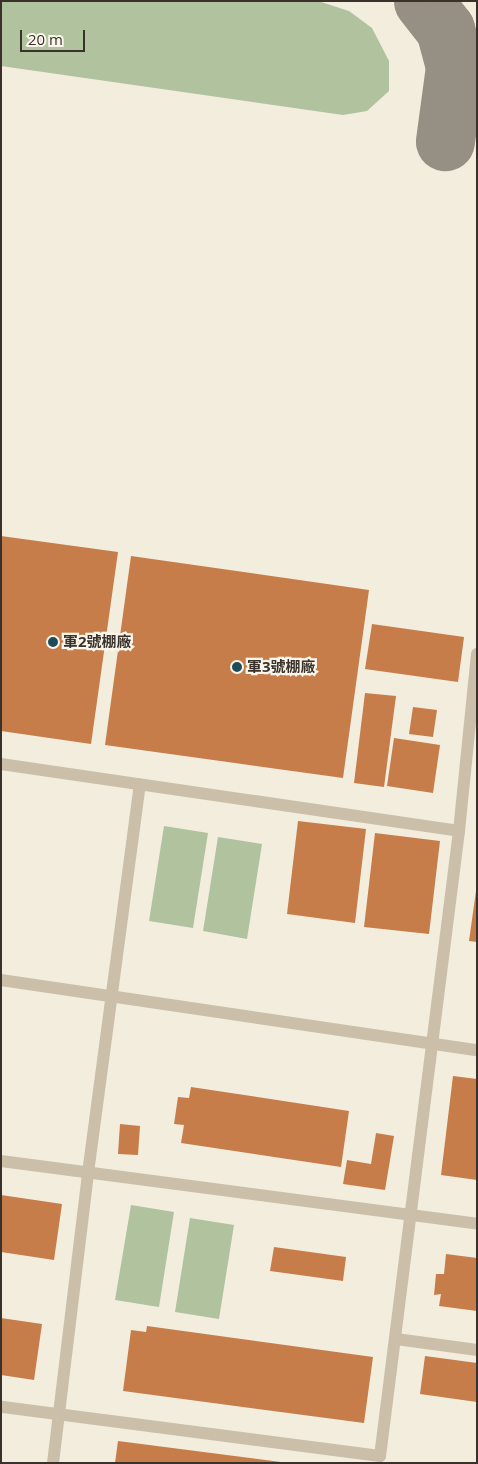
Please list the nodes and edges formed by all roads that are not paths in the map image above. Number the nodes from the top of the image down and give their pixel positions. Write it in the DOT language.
graph roads {
  1 [pos="477,654"];
  2 [pos="1,764"];
  3 [pos="140,784"];
  4 [pos="460,831"];
  5 [pos="1,980"];
  6 [pos="110,998"];
  7 [pos="433,1045"];
  8 [pos="477,1050"];
  9 [pos="1,1161"];
  10 [pos="88,1173"];
  11 [pos="410,1216"];
  12 [pos="477,1224"];
  13 [pos="396,1339"];
  14 [pos="477,1350"];
  15 [pos="1,1406"];
  16 [pos="60,1414"];
  17 [pos="54,1463"];
  1 -- 4 [label="lane"];
  2 -- 3 [label="lane"];
  3 -- 4 [label="lane"];
  3 -- 6 [label="lane"];
  4 -- 7 [label="lane"];
  5 -- 6 [label="lane"];
  6 -- 7 [label="lane"];
  6 -- 10 [label="lane"];
  7 -- 8 [label="lane"];
  7 -- 11 [label="lane"];
  9 -- 10 [label="lane"];
  10 -- 11 [label="lane"];
  10 -- 16 [label="lane"];
  11 -- 12 [label="lane"];
  11 -- 13 [label="lane"];
  13 -- 14 [label="lane"];
  13 -- 16 [label="lane"];
  15 -- 16 [label="lane"];
  16 -- 17 [label="lane"];
}
